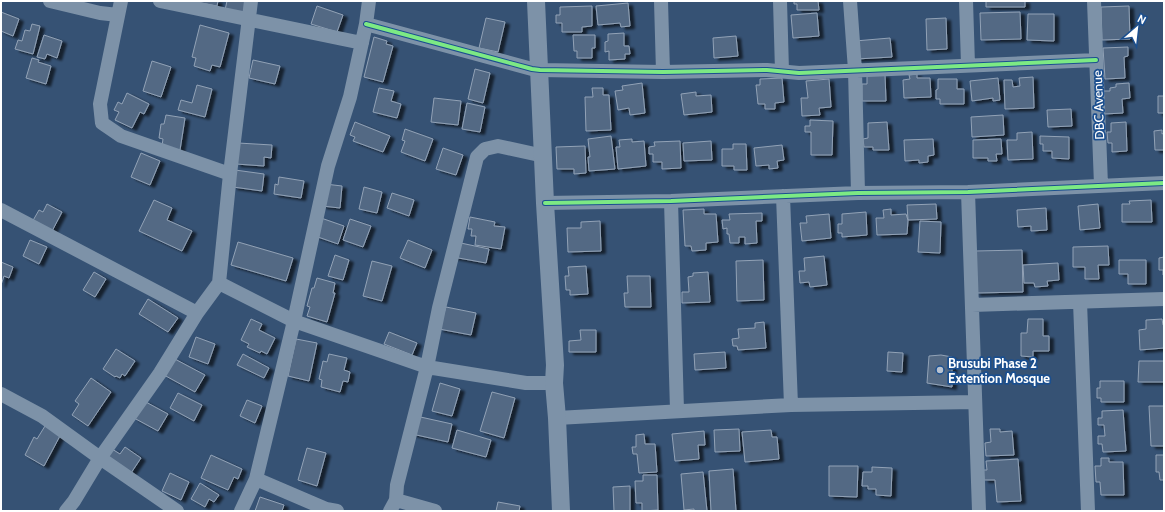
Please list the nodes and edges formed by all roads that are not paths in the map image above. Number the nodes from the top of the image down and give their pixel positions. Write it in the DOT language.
graph roads {
  1 [pos="50,1"];
  2 [pos="160,1"];
  3 [pos="251,1"];
  4 [pos="369,1"];
  5 [pos="536,1"];
  6 [pos="661,1"];
  7 [pos="780,1"];
  8 [pos="850,1"];
  9 [pos="966,1"];
  10 [pos="1094,1"];
  11 [pos="119,8"];
  12 [pos="249,19"];
  13 [pos="366,24"];
  14 [pos="362,43"];
  15 [pos="1096,60"];
  16 [pos="968,65"];
  17 [pos="540,70"];
  18 [pos="854,70"];
  19 [pos="782,71"];
  20 [pos="663,72"];
  21 [pos="544,156"];
  22 [pos="230,174"];
  23 [pos="1164,183"];
  24 [pos="1101,185"];
  25 [pos="968,192"];
  26 [pos="858,193"];
  27 [pos="783,196"];
  28 [pos="671,201"];
  29 [pos="545,203"];
  30 [pos="1,210"];
  31 [pos="219,283"];
  32 [pos="1164,299"];
  33 [pos="1080,302"];
  34 [pos="972,306"];
  35 [pos="197,314"];
  36 [pos="294,321"];
  37 [pos="427,367"];
  38 [pos="554,383"];
  39 [pos="1,394"];
  40 [pos="975,402"];
  41 [pos="791,405"];
  42 [pos="677,410"];
  43 [pos="557,418"];
  44 [pos="100,458"];
  45 [pos="256,479"];
  46 [pos="393,505"];
  47 [pos="66,511"];
  48 [pos="177,511"];
  49 [pos="241,511"];
  50 [pos="337,511"];
  51 [pos="435,511"];
  52 [pos="561,511"];
  53 [pos="978,511"];
  54 [pos="1088,511"];
  1 -- 11 [label="street"];
  2 -- 12 [label="street"];
  3 -- 12 [label="street"];
  4 -- 13 [label="street"];
  5 -- 17 [label="street"];
  6 -- 20 [label="street"];
  7 -- 19 [label="street"];
  8 -- 18 [label="street"];
  9 -- 16 [label="street"];
  10 -- 15 [label="street, DBC Avenue"];
  11 -- 22 [label="street"];
  12 -- 14 [label="street"];
  12 -- 22 [label="street"];
  13 -- 14 [label="street"];
  13 -- 17 [label="street"];
  14 -- 36 [label="street"];
  15 -- 16 [label="street"];
  15 -- 24 [label="street, DBC Avenue"];
  16 -- 18 [label="street"];
  17 -- 20 [label="street"];
  17 -- 21 [label="street"];
  18 -- 19 [label="street"];
  18 -- 26 [label="street"];
  19 -- 20 [label="street"];
  21 -- 29 [label="street"];
  21 -- 37 [label="street"];
  22 -- 31 [label="street"];
  23 -- 24 [label="street"];
  24 -- 25 [label="street"];
  25 -- 26 [label="street"];
  25 -- 34 [label="street"];
  26 -- 27 [label="street"];
  27 -- 28 [label="street"];
  27 -- 41 [label="street"];
  28 -- 29 [label="street"];
  28 -- 42 [label="street"];
  29 -- 38 [label="street"];
  30 -- 35 [label="street"];
  31 -- 35 [label="street"];
  31 -- 36 [label="street"];
  32 -- 33 [label="street"];
  33 -- 34 [label="street"];
  33 -- 54 [label="street"];
  34 -- 40 [label="street"];
  35 -- 44 [label="street"];
  36 -- 37 [label="street"];
  36 -- 45 [label="street"];
  37 -- 38 [label="street"];
  37 -- 46 [label="street"];
  38 -- 43 [label="street"];
  39 -- 44 [label="street"];
  40 -- 41 [label="street"];
  40 -- 53 [label="street"];
  41 -- 42 [label="street"];
  42 -- 43 [label="street"];
  43 -- 52 [label="street"];
  44 -- 47 [label="street"];
  44 -- 48 [label="street"];
  45 -- 49 [label="street"];
  45 -- 50 [label="street"];
  46 -- 51 [label="street"];
}
